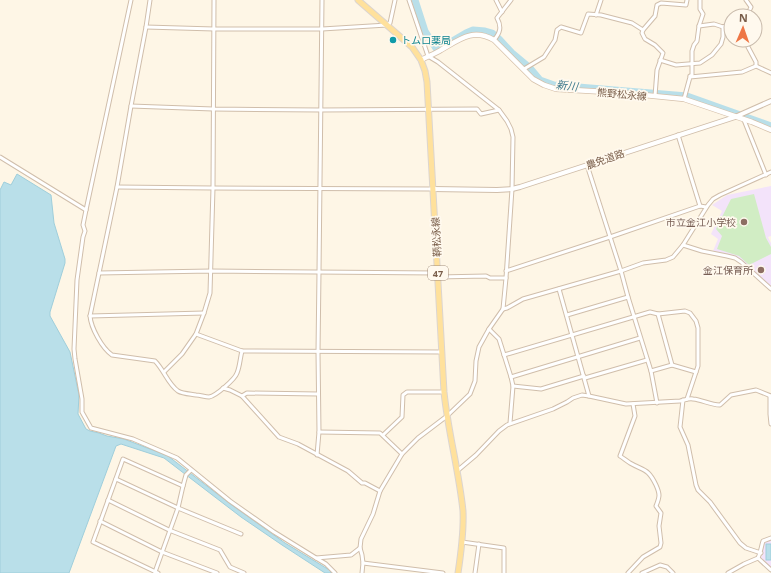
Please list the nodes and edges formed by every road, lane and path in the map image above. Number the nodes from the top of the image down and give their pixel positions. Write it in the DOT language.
graph roads {
  1 [pos="131,0"];
  2 [pos="150,0"];
  3 [pos="214,0"];
  4 [pos="322,0"];
  5 [pos="358,0"];
  6 [pos="395,0"];
  7 [pos="409,0"];
  8 [pos="496,0"];
  9 [pos="511,0"];
  10 [pos="601,0"];
  11 [pos="687,0"];
  12 [pos="700,0"];
  13 [pos="502,12"];
  14 [pos="596,14"];
  15 [pos="387,26"];
  16 [pos="699,26"];
  17 [pos="146,27"];
  18 [pos="723,28"];
  19 [pos="214,29"];
  20 [pos="322,29"];
  21 [pos="643,30"];
  22 [pos="723,37"];
  23 [pos="494,40"];
  24 [pos="749,48"];
  25 [pos="428,56"];
  26 [pos="421,60"];
  27 [pos="660,60"];
  28 [pos="692,64"];
  29 [pos="756,66"];
  30 [pos="524,69"];
  31 [pos="771,73"];
  32 [pos="690,77"];
  33 [pos="655,96"];
  34 [pos="684,98"];
  35 [pos="771,101"];
  36 [pos="131,106"];
  37 [pos="429,108"];
  38 [pos="213,109"];
  39 [pos="321,110"];
  40 [pos="499,110"];
  41 [pos="736,116"];
  42 [pos="744,120"];
  43 [pos="771,130"];
  44 [pos="678,135"];
  45 [pos="0,157"];
  46 [pos="587,165"];
  47 [pos="771,172"];
  48 [pos="766,175"];
  49 [pos="117,186"];
  50 [pos="213,188"];
  51 [pos="320,189"];
  52 [pos="433,189"];
  53 [pos="512,189"];
  54 [pos="700,206"];
  55 [pos="706,207"];
  56 [pos="86,210"];
  57 [pos="610,237"];
  58 [pos="683,245"];
  59 [pos="211,271"];
  60 [pos="506,271"];
  61 [pos="621,271"];
  62 [pos="319,272"];
  63 [pos="99,273"];
  64 [pos="438,275"];
  65 [pos="506,278"];
  66 [pos="559,289"];
  67 [pos="771,289"];
  68 [pos="628,297"];
  69 [pos="503,309"];
  70 [pos="204,313"];
  71 [pos="658,314"];
  72 [pos="567,315"];
  73 [pos="90,316"];
  74 [pos="634,317"];
  75 [pos="489,330"];
  76 [pos="196,334"];
  77 [pos="572,334"];
  78 [pos="640,338"];
  79 [pos="242,351"];
  80 [pos="318,352"];
  81 [pos="442,352"];
  82 [pos="504,355"];
  83 [pos="579,356"];
  84 [pos="647,360"];
  85 [pos="672,365"];
  86 [pos="651,371"];
  87 [pos="164,372"];
  88 [pos="696,372"];
  89 [pos="511,377"];
  90 [pos="585,377"];
  91 [pos="513,386"];
  92 [pos="223,388"];
  93 [pos="444,392"];
  94 [pos="318,394"];
  95 [pos="242,396"];
  96 [pos="590,396"];
  97 [pos="770,396"];
  98 [pos="687,399"];
  99 [pos="683,400"];
  100 [pos="657,403"];
  101 [pos="633,404"];
  102 [pos="447,416"];
  103 [pos="510,423"];
  104 [pos="771,424"];
  105 [pos="319,432"];
  106 [pos="383,435"];
  107 [pos="402,454"];
  108 [pos="318,455"];
  109 [pos="190,471"];
  110 [pos="457,471"];
  111 [pos="116,479"];
  112 [pos="183,486"];
  113 [pos="380,491"];
  114 [pos="108,500"];
  115 [pos="178,508"];
  116 [pos="100,521"];
  117 [pos="169,530"];
  118 [pos="242,534"];
  119 [pos="771,538"];
  120 [pos="462,542"];
  121 [pos="479,544"];
  122 [pos="360,548"];
  123 [pos="162,552"];
  124 [pos="761,553"];
  125 [pos="316,558"];
  126 [pos="758,558"];
  127 [pos="363,563"];
  128 [pos="230,567"];
  129 [pos="771,570"];
  130 [pos="156,573"];
  131 [pos="217,573"];
  132 [pos="228,573"];
  133 [pos="244,573"];
  134 [pos="335,573"];
  135 [pos="362,573"];
  136 [pos="443,573"];
  137 [pos="458,573"];
  138 [pos="476,573"];
  139 [pos="504,573"];
  140 [pos="628,573"];
  141 [pos="642,573"];
  142 [pos="673,573"];
  143 [pos="728,573"];
  1 -- 56 [label="street"];
  2 -- 17 [label="street"];
  3 -- 19 [label="street"];
  4 -- 20 [label="street"];
  5 -- 15 [label="main road, 鞆松永線 / 47"];
  6 -- 15 [label="street"];
  7 -- 25 [label="street"];
  8 -- 13 [label="street"];
  9 -- 13 [label="street"];
  10 -- 14 [label="street"];
  11 -- 21 [label="street"];
  12 -- 16 [label="street"];
  13 -- 23 [label="street"];
  14 -- 21 [label="street"];
  14 -- 30 [label="street"];
  15 -- 20 [label="street"];
  15 -- 26 [label="main road, 鞆松永線 / 47"];
  16 -- 18 [label="street"];
  16 -- 28 [label="street"];
  17 -- 19 [label="street"];
  17 -- 36 [label="street"];
  19 -- 20 [label="street"];
  19 -- 38 [label="street"];
  20 -- 39 [label="street"];
  21 -- 27 [label="street"];
  22 -- 28 [label="street"];
  23 -- 25 [label="main road, 熊野松永線"];
  23 -- 30 [label="main road, 熊野松永線"];
  24 -- 29 [label="street"];
  25 -- 26 [label="main road, 熊野松永線"];
  25 -- 40 [label="street"];
  26 -- 37 [label="main road, 鞆松永線 / 47"];
  27 -- 28 [label="street"];
  27 -- 33 [label="street"];
  28 -- 32 [label="street"];
  29 -- 31 [label="street"];
  29 -- 32 [label="street"];
  30 -- 33 [label="main road, 熊野松永線"];
  32 -- 34 [label="street"];
  33 -- 34 [label="main road, 熊野松永線"];
  34 -- 41 [label="main road, 熊野松永線"];
  35 -- 41 [label="street, 農免道路"];
  36 -- 38 [label="street"];
  36 -- 49 [label="street"];
  37 -- 39 [label="street"];
  37 -- 40 [label="street"];
  37 -- 52 [label="main road, 鞆松永線 / 47"];
  38 -- 39 [label="street"];
  38 -- 50 [label="street"];
  39 -- 51 [label="street"];
  40 -- 53 [label="street"];
  41 -- 42 [label="main road, 熊野松永線"];
  41 -- 44 [label="street, 農免道路"];
  42 -- 43 [label="main road, 熊野松永線"];
  42 -- 48 [label="street"];
  44 -- 46 [label="street, 農免道路"];
  44 -- 54 [label="street"];
  45 -- 56 [label="street"];
  46 -- 53 [label="street, 農免道路"];
  46 -- 57 [label="street"];
  47 -- 48 [label="street"];
  48 -- 55 [label="street"];
  49 -- 50 [label="street"];
  49 -- 63 [label="street"];
  50 -- 51 [label="street"];
  50 -- 59 [label="street"];
  51 -- 52 [label="street"];
  51 -- 62 [label="street"];
  52 -- 53 [label="street, 農免道路"];
  52 -- 64 [label="main road, 鞆松永線 / 47"];
  53 -- 60 [label="street"];
  54 -- 55 [label="street"];
  54 -- 57 [label="street"];
  55 -- 58 [label="street"];
  56 -- 109 [label="street"];
  57 -- 60 [label="street"];
  57 -- 61 [label="street"];
  58 -- 61 [label="street"];
  58 -- 67 [label="street"];
  59 -- 62 [label="street"];
  59 -- 63 [label="street"];
  59 -- 70 [label="street"];
  60 -- 65 [label="street"];
  61 -- 66 [label="street"];
  61 -- 68 [label="street"];
  62 -- 64 [label="street"];
  62 -- 80 [label="street"];
  63 -- 73 [label="street"];
  64 -- 65 [label="street"];
  64 -- 81 [label="main road, 鞆松永線 / 47"];
  65 -- 69 [label="street"];
  66 -- 69 [label="street"];
  66 -- 72 [label="street"];
  68 -- 72 [label="street"];
  68 -- 74 [label="street"];
  69 -- 75 [label="street"];
  70 -- 73 [label="street"];
  70 -- 76 [label="street"];
  71 -- 74 [label="street"];
  71 -- 85 [label="street"];
  71 -- 88 [label="street"];
  72 -- 77 [label="street"];
  73 -- 87 [label="street"];
  74 -- 77 [label="street"];
  74 -- 78 [label="street"];
  75 -- 82 [label="street"];
  75 -- 102 [label="street"];
  76 -- 79 [label="street"];
  76 -- 87 [label="street"];
  77 -- 82 [label="street"];
  77 -- 83 [label="street"];
  78 -- 83 [label="street"];
  78 -- 84 [label="street"];
  79 -- 80 [label="street"];
  79 -- 92 [label="street"];
  80 -- 81 [label="street"];
  80 -- 94 [label="street"];
  81 -- 93 [label="main road, 鞆松永線 / 47"];
  82 -- 89 [label="street"];
  83 -- 89 [label="street"];
  83 -- 90 [label="street"];
  84 -- 86 [label="street"];
  84 -- 90 [label="street"];
  85 -- 86 [label="street"];
  85 -- 88 [label="street"];
  86 -- 100 [label="street"];
  87 -- 92 [label="street"];
  88 -- 98 [label="street"];
  89 -- 91 [label="street"];
  90 -- 91 [label="street"];
  90 -- 96 [label="street"];
  91 -- 103 [label="street"];
  92 -- 95 [label="street"];
  93 -- 102 [label="main road, 鞆松永線 / 47"];
  93 -- 106 [label="street"];
  94 -- 95 [label="street"];
  94 -- 105 [label="street"];
  95 -- 108 [label="street"];
  96 -- 101 [label="street"];
  96 -- 103 [label="street"];
  97 -- 98 [label="street"];
  97 -- 104 [label="street"];
  98 -- 99 [label="street"];
  99 -- 100 [label="street"];
  99 -- 124 [label="street"];
  100 -- 101 [label="street"];
  101 -- 140 [label="street"];
  102 -- 107 [label="street"];
  102 -- 110 [label="main road, 鞆松永線 / 47"];
  103 -- 110 [label="street"];
  105 -- 106 [label="street"];
  105 -- 108 [label="street"];
  106 -- 107 [label="street"];
  107 -- 113 [label="street"];
  108 -- 113 [label="street"];
  109 -- 112 [label="street"];
  109 -- 125 [label="street"];
  110 -- 120 [label="main road, 鞆松永線 / 47"];
  111 -- 112 [label="street"];
  111 -- 114 [label="street"];
  111 -- 115 [label="street"];
  112 -- 115 [label="street"];
  113 -- 122 [label="street"];
  114 -- 116 [label="street"];
  114 -- 117 [label="street"];
  115 -- 117 [label="street"];
  115 -- 118 [label="street"];
  116 -- 123 [label="street"];
  116 -- 130 [label="street"];
  117 -- 123 [label="street"];
  117 -- 128 [label="street"];
  119 -- 124 [label="street"];
  120 -- 121 [label="street"];
  120 -- 137 [label="main road, 鞆松永線 / 47"];
  121 -- 138 [label="street"];
  121 -- 139 [label="street"];
  122 -- 125 [label="street"];
  122 -- 127 [label="street"];
  123 -- 130 [label="street"];
  123 -- 131 [label="street"];
  124 -- 126 [label="street"];
  125 -- 134 [label="street"];
  126 -- 129 [label="street"];
  126 -- 143 [label="street"];
  127 -- 135 [label="street"];
  127 -- 136 [label="street"];
  128 -- 132 [label="street"];
  128 -- 133 [label="street"];
  141 -- 142 [label="street"];
}
